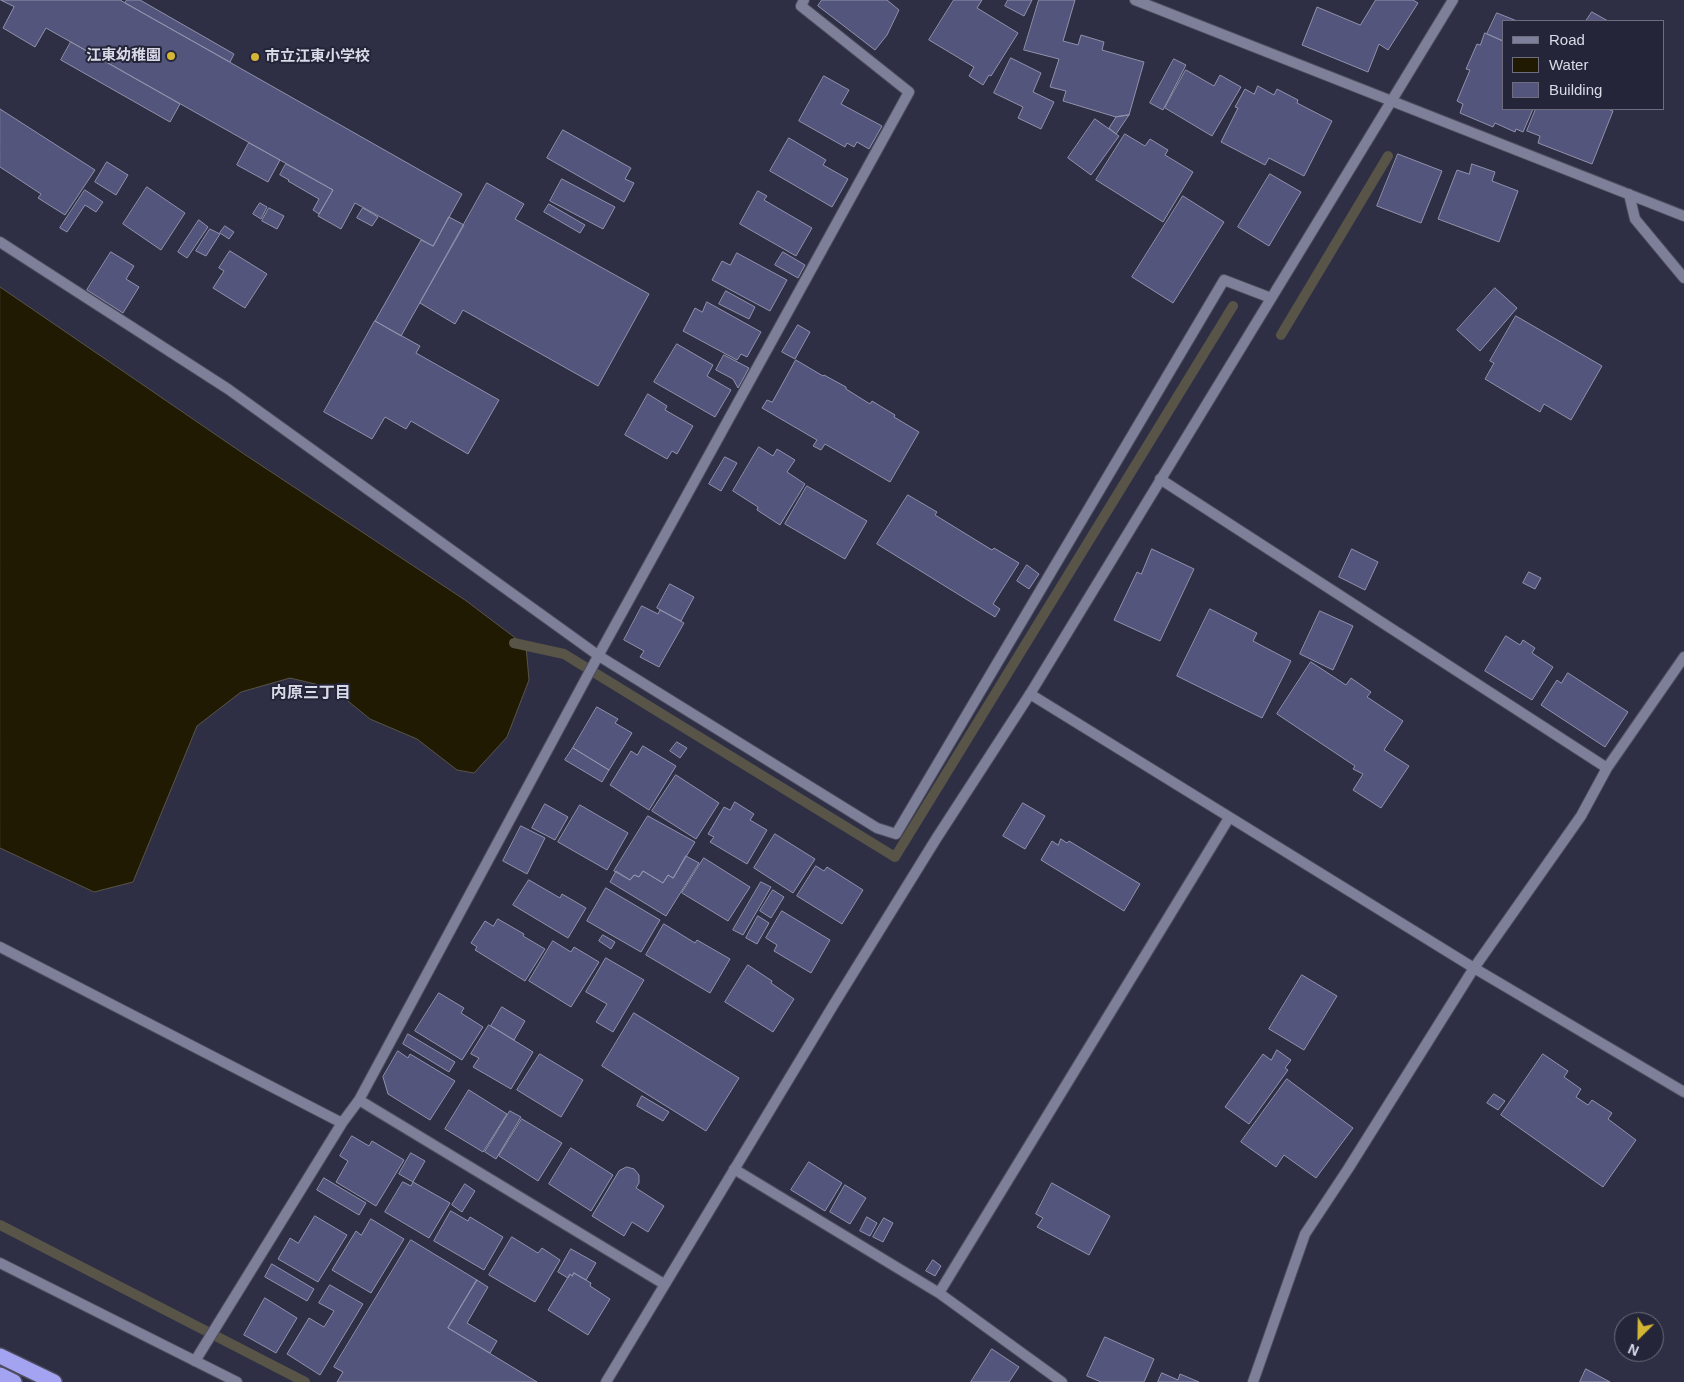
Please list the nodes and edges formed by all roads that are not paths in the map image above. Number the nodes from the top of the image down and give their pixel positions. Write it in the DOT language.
graph roads {
  1 [pos="804,0"];
  2 [pos="1135,0"];
  3 [pos="1453,0"];
  4 [pos="1392,102"];
  5 [pos="1629,194"];
  6 [pos="1684,216"];
  7 [pos="0,242"];
  8 [pos="1684,278"];
  9 [pos="1270,298"];
  10 [pos="1160,479"];
  11 [pos="598,657"];
  12 [pos="1684,657"];
  13 [pos="1030,694"];
  14 [pos="1607,768"];
  15 [pos="1229,818"];
  16 [pos="0,947"];
  17 [pos="1474,968"];
  18 [pos="1684,1092"];
  19 [pos="359,1100"];
  20 [pos="342,1123"];
  21 [pos="734,1170"];
  22 [pos="0,1263"];
  23 [pos="664,1284"];
  24 [pos="940,1292"];
  25 [pos="0,1356"];
  26 [pos="195,1361"];
  27 [pos="0,1375"];
  28 [pos="14,1382"];
  29 [pos="54,1382"];
  30 [pos="237,1382"];
  31 [pos="606,1382"];
  32 [pos="1062,1382"];
  33 [pos="1253,1382"];
  1 -- 11 [label="street"];
  2 -- 4 [label="street"];
  3 -- 4 [label="street"];
  4 -- 5 [label="street"];
  4 -- 9 [label="street"];
  5 -- 6 [label="street"];
  5 -- 8 [label="street"];
  7 -- 11 [label="street"];
  9 -- 10 [label="street"];
  9 -- 11 [label="street"];
  10 -- 13 [label="street"];
  10 -- 14 [label="street"];
  11 -- 19 [label="street"];
  12 -- 14 [label="street"];
  13 -- 15 [label="street"];
  13 -- 21 [label="street"];
  14 -- 17 [label="street"];
  15 -- 17 [label="street"];
  15 -- 24 [label="street"];
  16 -- 20 [label="street"];
  17 -- 18 [label="street"];
  17 -- 33 [label="street"];
  19 -- 20 [label="street"];
  19 -- 23 [label="street"];
  20 -- 26 [label="street"];
  21 -- 23 [label="street"];
  21 -- 24 [label="street"];
  22 -- 26 [label="street"];
  23 -- 31 [label="street"];
  24 -- 32 [label="street"];
  25 -- 29 [label="highway"];
  26 -- 30 [label="street"];
  27 -- 28 [label="highway"];
}
